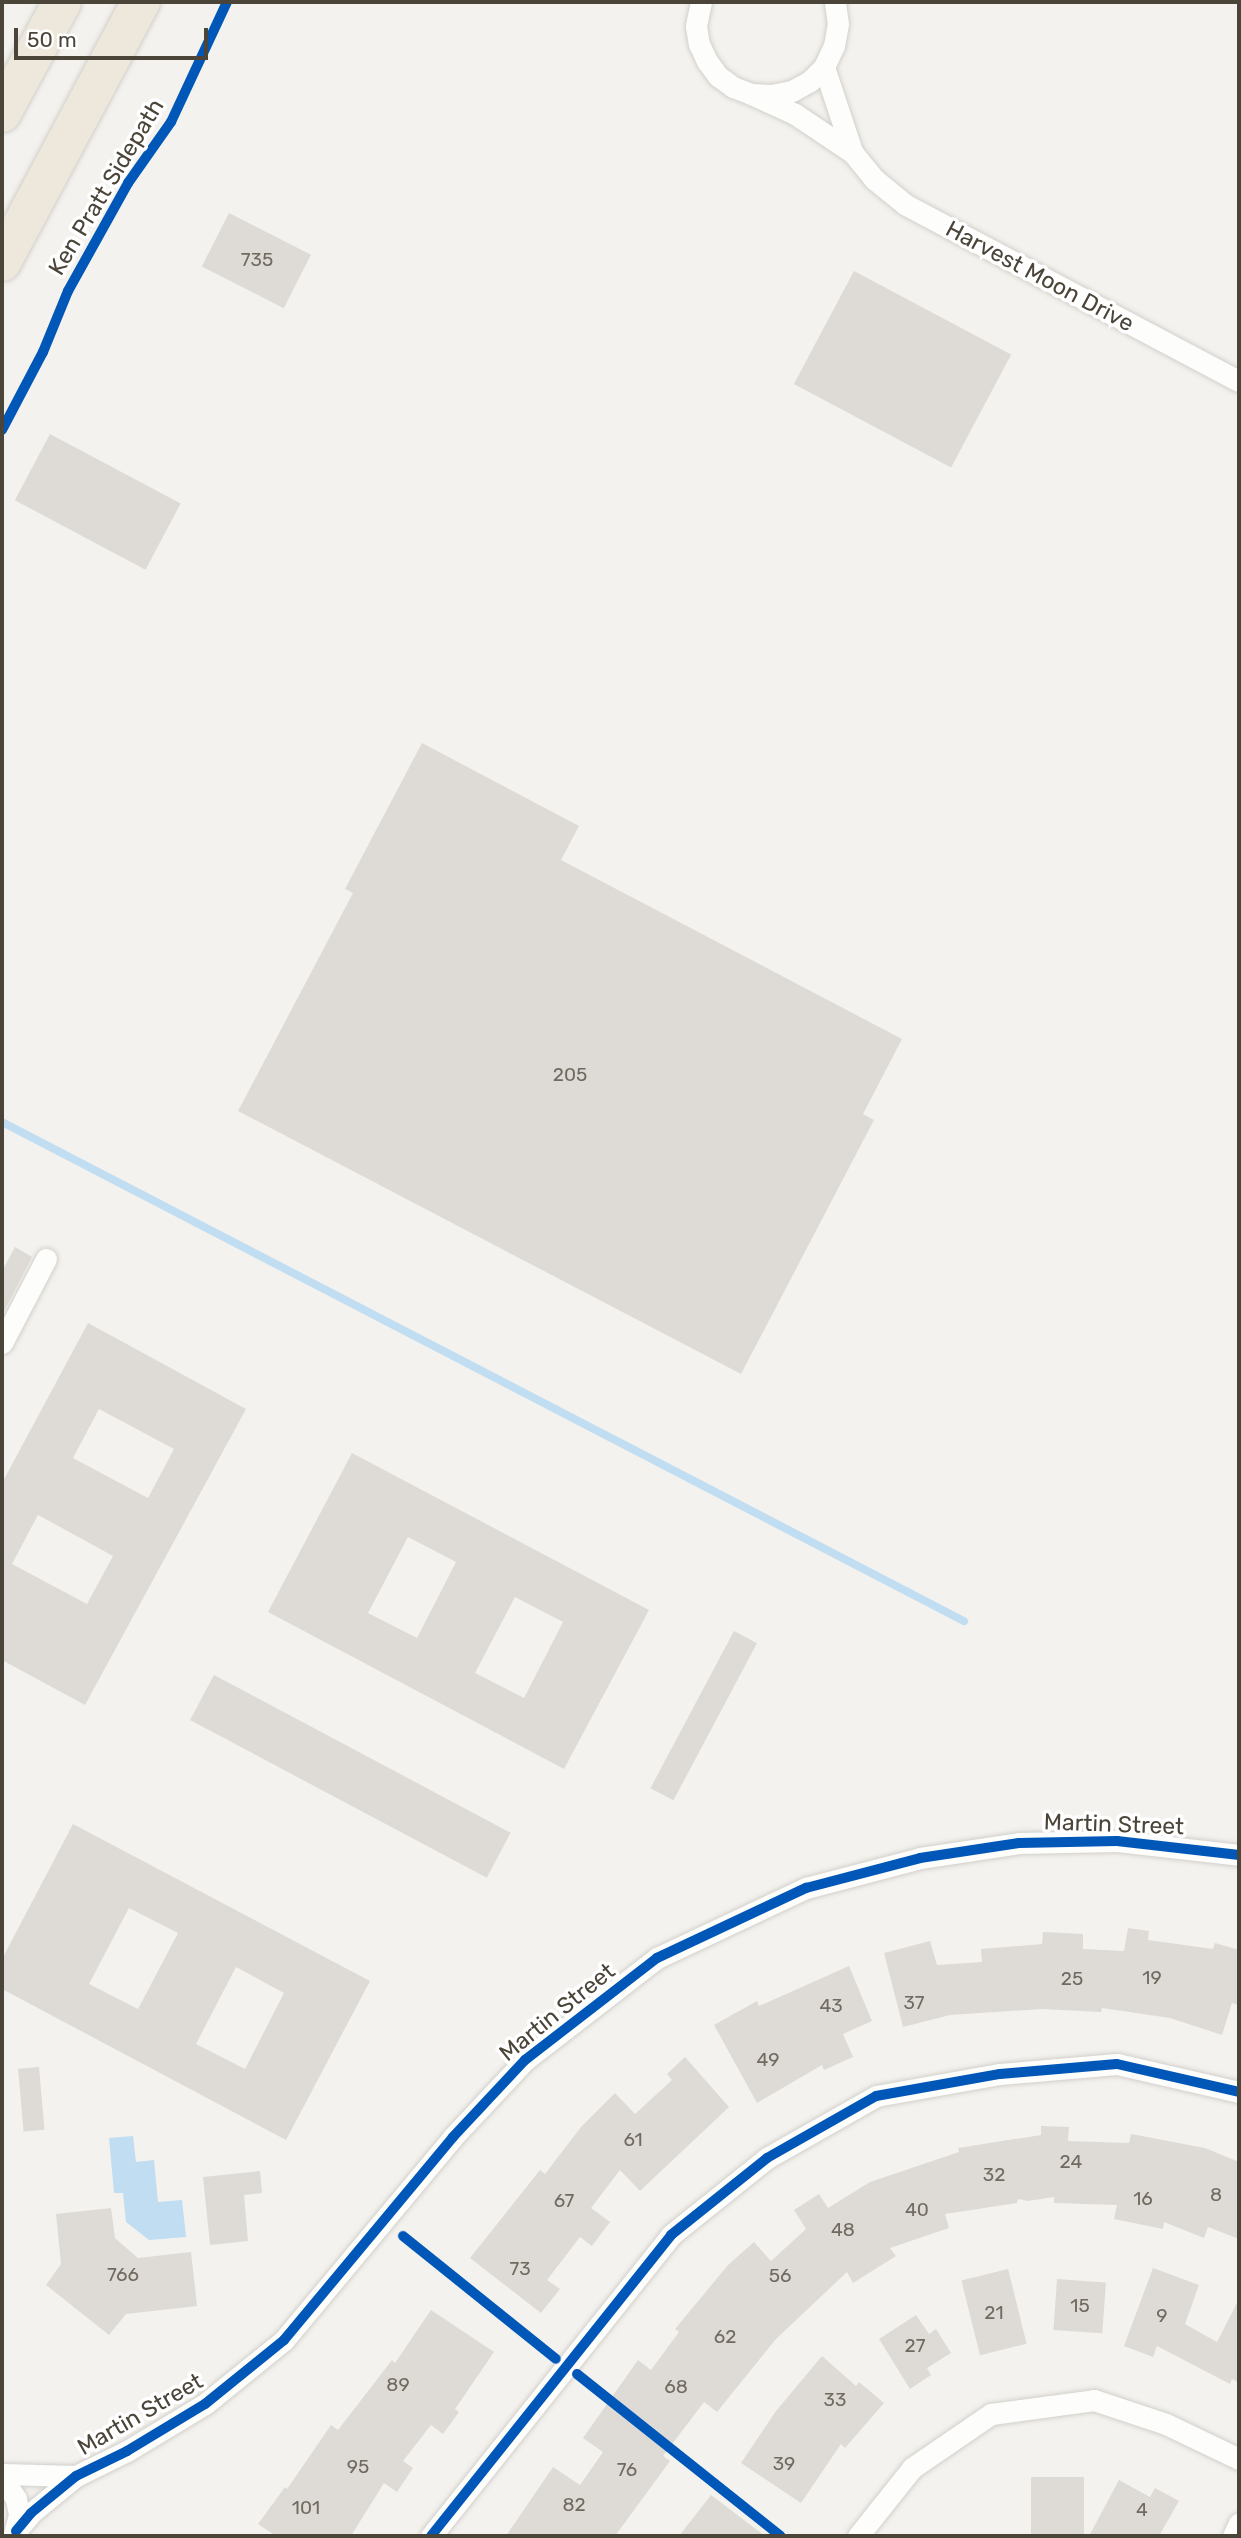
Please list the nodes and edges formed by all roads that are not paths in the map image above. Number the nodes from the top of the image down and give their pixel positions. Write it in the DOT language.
graph roads {
  1 [pos="62,2"];
  2 [pos="141,2"];
  3 [pos="835,2"];
  4 [pos="699,4"];
  5 [pos="824,67"];
  6 [pos="751,94"];
  7 [pos="2,113"];
  8 [pos="853,153"];
  9 [pos="2,262"];
  10 [pos="1239,382"];
  11 [pos="46,1259"];
  12 [pos="2,1343"];
  13 [pos="1239,1855"];
  14 [pos="1239,2092"];
  15 [pos="1239,2459"];
  16 [pos="2,2476"];
  17 [pos="76,2476"];
  18 [pos="1239,2523"];
  19 [pos="15,2534"];
  20 [pos="431,2536"];
  21 [pos="858,2536"];
  22 [pos="1233,2536"];
  1 -- 7 [label="highway"];
  2 -- 9 [label="highway"];
  3 -- 5 [label="street"];
  4 -- 6 [label="street, Harvest Moon Drive"];
  5 -- 6 [label="street"];
  5 -- 8 [label="street, Harvest Moon Drive"];
  6 -- 8 [label="street, Harvest Moon Drive"];
  8 -- 10 [label="street, Harvest Moon Drive"];
  11 -- 12 [label="street"];
  13 -- 17 [label="street, Martin Street"];
  14 -- 20 [label="street"];
  15 -- 21 [label="street"];
  16 -- 17 [label="street, Martin Street"];
  16 -- 19 [label="street"];
  17 -- 19 [label="street, Martin Street"];
  18 -- 22 [label="street"];
}
